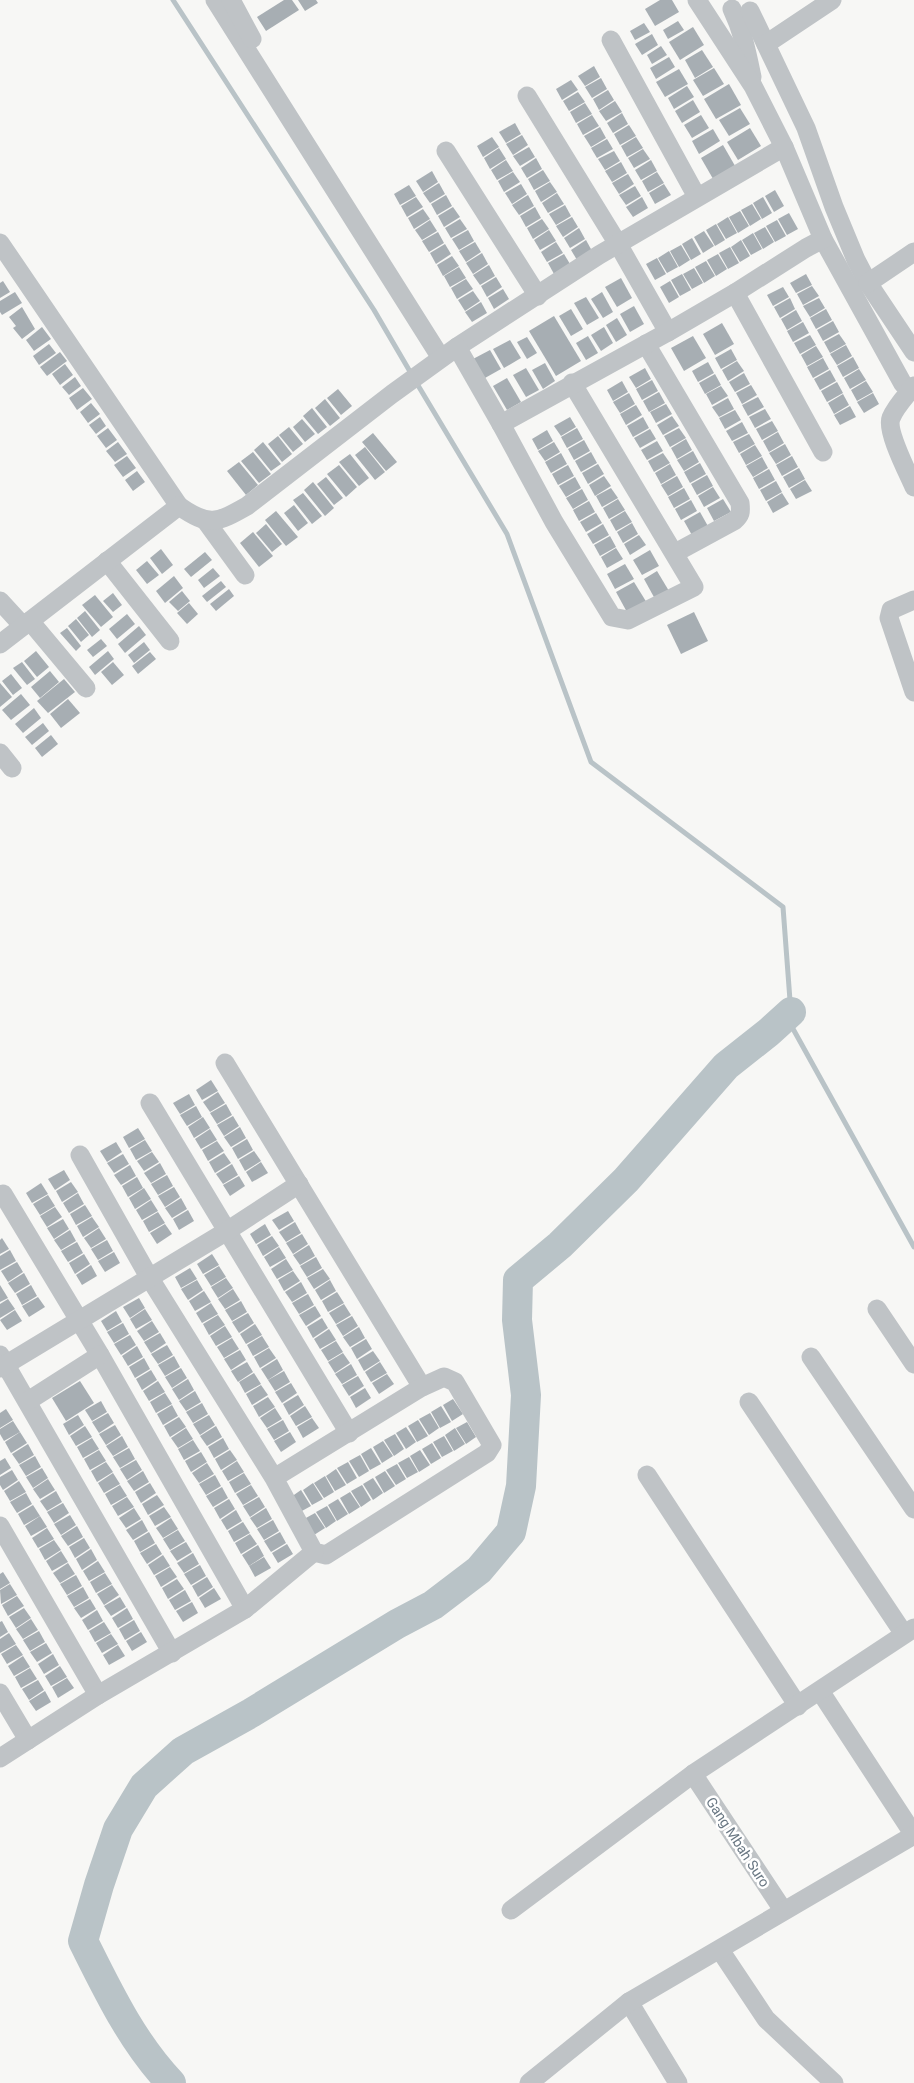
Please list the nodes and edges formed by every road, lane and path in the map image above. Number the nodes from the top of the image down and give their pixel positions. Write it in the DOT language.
graph roads {
  1 [pos="215,0"];
  2 [pos="697,0"];
  3 [pos="832,0"];
  4 [pos="236,2"];
  5 [pos="742,5"];
  6 [pos="610,40"];
  7 [pos="766,44"];
  8 [pos="266,66"];
  9 [pos="753,86"];
  10 [pos="527,96"];
  11 [pos="784,147"];
  12 [pos="446,151"];
  13 [pos="697,196"];
  14 [pos="823,239"];
  15 [pos="0,243"];
  16 [pos="618,244"];
  17 [pos="914,252"];
  18 [pos="868,283"];
  19 [pos="736,293"];
  20 [pos="538,296"];
  21 [pos="668,332"];
  22 [pos="646,344"];
  23 [pos="457,347"];
  24 [pos="914,352"];
  25 [pos="435,363"];
  26 [pos="572,383"];
  27 [pos="908,385"];
  28 [pos="501,424"];
  29 [pos="823,452"];
  30 [pos="914,487"];
  31 [pos="179,506"];
  32 [pos="205,520"];
  33 [pos="675,553"];
  34 [pos="107,560"];
  35 [pos="245,575"];
  36 [pos="0,600"];
  37 [pos="914,600"];
  38 [pos="27,624"];
  39 [pos="170,641"];
  40 [pos="0,644"];
  41 [pos="86,688"];
  42 [pos="914,692"];
  43 [pos="0,753"];
  44 [pos="12,768"];
  45 [pos="225,1063"];
  46 [pos="150,1103"];
  47 [pos="80,1155"];
  48 [pos="299,1184"];
  49 [pos="3,1194"];
  50 [pos="227,1231"];
  51 [pos="149,1277"];
  52 [pos="877,1309"];
  53 [pos="79,1319"];
  54 [pos="100,1355"];
  55 [pos="811,1357"];
  56 [pos="2,1363"];
  57 [pos="914,1364"];
  58 [pos="422,1387"];
  59 [pos="28,1401"];
  60 [pos="748,1402"];
  61 [pos="349,1433"];
  62 [pos="647,1475"];
  63 [pos="274,1478"];
  64 [pos="914,1509"];
  65 [pos="0,1526"];
  66 [pos="314,1552"];
  67 [pos="245,1609"];
  68 [pos="909,1631"];
  69 [pos="172,1653"];
  70 [pos="820,1691"];
  71 [pos="0,1693"];
  72 [pos="98,1695"];
  73 [pos="798,1706"];
  74 [pos="28,1740"];
  75 [pos="0,1758"];
  76 [pos="694,1774"];
  77 [pos="914,1835"];
  78 [pos="511,1910"];
  79 [pos="783,1910"];
  80 [pos="720,1950"];
  81 [pos="629,2002"];
  82 [pos="529,2083"];
  83 [pos="678,2083"];
  84 [pos="834,2083"];
  1 -- 25 [label="street"];
  2 -- 9 [label="street"];
  3 -- 7 [label="street"];
  4 -- 8 [label="street"];
  5 -- 7 [label="street"];
  5 -- 9 [label="street"];
  6 -- 13 [label="street"];
  7 -- 18 [label="street"];
  9 -- 11 [label="street"];
  10 -- 16 [label="street"];
  11 -- 13 [label="street"];
  11 -- 14 [label="street"];
  12 -- 20 [label="street"];
  13 -- 16 [label="street"];
  14 -- 19 [label="street"];
  14 -- 27 [label="street"];
  15 -- 31 [label="street"];
  16 -- 20 [label="street"];
  16 -- 21 [label="street"];
  17 -- 18 [label="street"];
  18 -- 24 [label="street"];
  19 -- 21 [label="street"];
  19 -- 29 [label="street"];
  20 -- 23 [label="street"];
  21 -- 22 [label="street"];
  22 -- 26 [label="street"];
  22 -- 33 [label="street"];
  23 -- 25 [label="street"];
  23 -- 28 [label="street"];
  25 -- 32 [label="street"];
  26 -- 28 [label="street"];
  26 -- 33 [label="street"];
  27 -- 30 [label="street"];
  28 -- 33 [label="street"];
  31 -- 32 [label="street"];
  31 -- 34 [label="street"];
  32 -- 35 [label="street"];
  34 -- 38 [label="street"];
  34 -- 39 [label="street"];
  36 -- 38 [label="street"];
  37 -- 42 [label="street"];
  38 -- 40 [label="street"];
  38 -- 41 [label="street"];
  43 -- 44 [label="street"];
  45 -- 48 [label="street"];
  46 -- 50 [label="street"];
  47 -- 51 [label="street"];
  48 -- 50 [label="street"];
  48 -- 58 [label="street"];
  49 -- 53 [label="street"];
  50 -- 51 [label="street"];
  50 -- 61 [label="street"];
  51 -- 53 [label="street"];
  51 -- 63 [label="street"];
  52 -- 57 [label="street"];
  53 -- 54 [label="street"];
  53 -- 56 [label="street"];
  54 -- 59 [label="street"];
  54 -- 67 [label="street"];
  55 -- 64 [label="street"];
  56 -- 59 [label="street"];
  58 -- 61 [label="street"];
  58 -- 66 [label="street"];
  59 -- 69 [label="street"];
  60 -- 68 [label="street"];
  61 -- 63 [label="street"];
  62 -- 73 [label="street"];
  63 -- 66 [label="street"];
  65 -- 72 [label="street"];
  66 -- 67 [label="street"];
  67 -- 69 [label="street"];
  68 -- 70 [label="street"];
  69 -- 72 [label="street"];
  70 -- 73 [label="street"];
  70 -- 77 [label="street"];
  71 -- 74 [label="street"];
  72 -- 74 [label="street"];
  73 -- 76 [label="street"];
  74 -- 75 [label="street"];
  76 -- 78 [label="street"];
  76 -- 79 [label="street, Gang Mbah Suro"];
  77 -- 79 [label="street"];
  79 -- 80 [label="street"];
  80 -- 81 [label="street"];
  80 -- 84 [label="street"];
  81 -- 82 [label="street"];
  81 -- 83 [label="street"];
}
